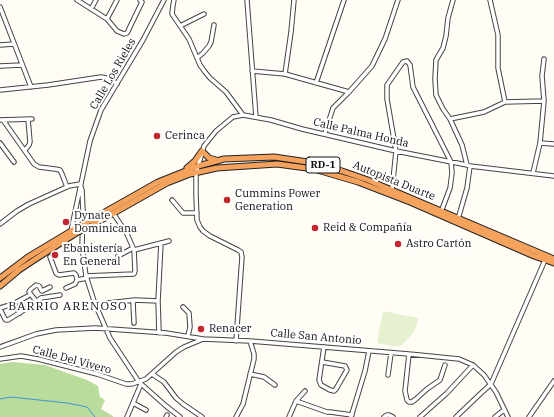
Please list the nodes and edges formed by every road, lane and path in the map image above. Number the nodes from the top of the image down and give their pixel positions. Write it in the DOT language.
graph roads {
  1 [pos="77,0"];
  2 [pos="96,0"];
  3 [pos="117,0"];
  4 [pos="140,0"];
  5 [pos="164,0"];
  6 [pos="174,0"];
  7 [pos="247,0"];
  8 [pos="294,0"];
  9 [pos="344,0"];
  10 [pos="398,0"];
  11 [pos="453,0"];
  12 [pos="490,0"];
  13 [pos="0,7"];
  14 [pos="91,9"];
  15 [pos="204,14"];
  16 [pos="107,19"];
  17 [pos="214,25"];
  18 [pos="180,26"];
  19 [pos="14,44"];
  20 [pos="0,45"];
  21 [pos="197,58"];
  22 [pos="544,59"];
  23 [pos="22,65"];
  24 [pos="0,66"];
  25 [pos="252,71"];
  26 [pos="285,74"];
  27 [pos="316,83"];
  28 [pos="117,84"];
  29 [pos="31,87"];
  30 [pos="0,90"];
  31 [pos="349,92"];
  32 [pos="544,101"];
  33 [pos="505,102"];
  34 [pos="243,114"];
  35 [pos="256,117"];
  36 [pos="450,119"];
  37 [pos="1,120"];
  38 [pos="325,133"];
  39 [pos="0,143"];
  40 [pos="540,143"];
  41 [pos="554,144"];
  42 [pos="25,150"];
  43 [pos="202,151"];
  44 [pos="396,151"];
  45 [pos="219,160"];
  46 [pos="14,162"];
  47 [pos="450,162"];
  48 [pos="198,166"];
  49 [pos="468,166"];
  50 [pos="182,172"];
  51 [pos="196,173"];
  52 [pos="533,173"];
  53 [pos="554,176"];
  54 [pos="80,184"];
  55 [pos="67,187"];
  56 [pos="392,190"];
  57 [pos="172,200"];
  58 [pos="441,212"];
  59 [pos="113,213"];
  60 [pos="197,213"];
  61 [pos="458,219"];
  62 [pos="0,224"];
  63 [pos="89,224"];
  64 [pos="72,231"];
  65 [pos="79,232"];
  66 [pos="169,242"];
  67 [pos="161,243"];
  68 [pos="134,249"];
  69 [pos="118,256"];
  70 [pos="50,257"];
  71 [pos="554,258"];
  72 [pos="545,260"];
  73 [pos="554,263"];
  74 [pos="87,277"];
  75 [pos="0,278"];
  76 [pos="77,280"];
  77 [pos="0,286"];
  78 [pos="50,287"];
  79 [pos="66,288"];
  80 [pos="60,294"];
  81 [pos="28,296"];
  82 [pos="36,301"];
  83 [pos="134,301"];
  84 [pos="158,301"];
  85 [pos="13,304"];
  86 [pos="108,304"];
  87 [pos="183,307"];
  88 [pos="0,308"];
  89 [pos="20,313"];
  90 [pos="2,318"];
  91 [pos="134,323"];
  92 [pos="106,329"];
  93 [pos="158,333"];
  94 [pos="188,336"];
  95 [pos="203,339"];
  96 [pos="236,340"];
  97 [pos="250,341"];
  98 [pos="0,346"];
  99 [pos="324,347"];
  100 [pos="368,351"];
  101 [pos="391,353"];
  102 [pos="409,354"];
  103 [pos="0,359"];
  104 [pos="322,362"];
  105 [pos="473,365"];
  106 [pos="445,366"];
  107 [pos="152,374"];
  108 [pos="250,374"];
  109 [pos="388,375"];
  110 [pos="554,381"];
  111 [pos="140,383"];
  112 [pos="491,384"];
  113 [pos="275,385"];
  114 [pos="304,391"];
  115 [pos="296,401"];
  116 [pos="133,403"];
  117 [pos="146,410"];
  118 [pos="504,410"];
  119 [pos="327,415"];
  120 [pos="351,416"];
  121 [pos="127,417"];
  122 [pos="180,417"];
  123 [pos="202,417"];
  124 [pos="236,417"];
  125 [pos="289,417"];
  126 [pos="384,417"];
  127 [pos="393,417"];
  128 [pos="420,417"];
  129 [pos="456,417"];
  130 [pos="495,417"];
  131 [pos="508,417"];
  132 [pos="530,417"];
  1 -- 14 [label="street"];
  2 -- 14 [label="street"];
  3 -- 16 [label="street"];
  4 -- 16 [label="street"];
  5 -- 28 [label="street, Calle Los Rieles"];
  6 -- 18 [label="street"];
  7 -- 25 [label="street"];
  8 -- 26 [label="street"];
  9 -- 27 [label="street"];
  10 -- 31 [label="street"];
  11 -- 36 [label="street"];
  12 -- 33 [label="street"];
  13 -- 19 [label="street"];
  14 -- 16 [label="street"];
  15 -- 18 [label="street"];
  17 -- 21 [label="street"];
  18 -- 21 [label="street"];
  19 -- 20 [label="street"];
  19 -- 23 [label="street"];
  21 -- 34 [label="street"];
  22 -- 32 [label="street"];
  23 -- 24 [label="street"];
  23 -- 29 [label="street"];
  25 -- 26 [label="street"];
  25 -- 35 [label="street"];
  26 -- 27 [label="street"];
  27 -- 31 [label="street"];
  28 -- 29 [label="street"];
  28 -- 54 [label="street, Calle Los Rieles"];
  29 -- 30 [label="street"];
  31 -- 38 [label="street"];
  32 -- 33 [label="street"];
  32 -- 40 [label="street"];
  33 -- 36 [label="street"];
  34 -- 35 [label="street, Calle Palma Honda"];
  34 -- 43 [label="street"];
  35 -- 38 [label="street, Calle Palma Honda"];
  36 -- 49 [label="street"];
  37 -- 42 [label="street"];
  37 -- 42 [label="street"];
  38 -- 44 [label="street, Calle Palma Honda"];
  39 -- 46 [label="street"];
  40 -- 41 [label="street"];
  40 -- 52 [label="street"];
  42 -- 55 [label="street"];
  43 -- 45 [label="highway"];
  43 -- 48 [label="street"];
  43 -- 50 [label="highway"];
  44 -- 47 [label="street, Calle Palma Honda"];
  44 -- 47 [label="street"];
  44 -- 56 [label="street"];
  45 -- 48 [label="highway, Autopista Duarte / RD-1"];
  45 -- 56 [label="highway, Autopista Duarte / RD-1"];
  47 -- 49 [label="street, Calle Palma Honda"];
  47 -- 58 [label="street"];
  48 -- 50 [label="highway, Autopista Duarte / RD-1"];
  48 -- 51 [label="street"];
  49 -- 52 [label="street, Calle Palma Honda"];
  49 -- 61 [label="street"];
  50 -- 63 [label="highway, Autopista Duarte / RD-1"];
  51 -- 59 [label="highway, Autopista Duarte / RD-1"];
  51 -- 60 [label="street"];
  51 -- 72 [label="highway, Autopista Duarte / RD-1"];
  52 -- 53 [label="street, Calle Palma Honda"];
  54 -- 55 [label="street"];
  54 -- 64 [label="street, Calle Los Rieles"];
  54 -- 65 [label="street"];
  55 -- 62 [label="street"];
  56 -- 58 [label="highway, Autopista Duarte / RD-1"];
  57 -- 60 [label="street"];
  58 -- 61 [label="highway, Autopista Duarte / RD-1"];
  59 -- 63 [label="highway, Autopista Duarte / RD-1"];
  59 -- 68 [label="street"];
  60 -- 96 [label="street"];
  61 -- 71 [label="highway, Autopista Duarte / RD-1"];
  63 -- 65 [label="highway, RD-1, bridge"];
  64 -- 65 [label="highway, RD-1"];
  64 -- 75 [label="highway, RD-1"];
  65 -- 74 [label="street"];
  65 -- 77 [label="highway, RD-1"];
  66 -- 67 [label="street"];
  67 -- 68 [label="street"];
  67 -- 84 [label="street"];
  68 -- 69 [label="street"];
  68 -- 74 [label="street"];
  70 -- 76 [label="street"];
  72 -- 73 [label="highway, Autopista Duarte / RD-1"];
  72 -- 112 [label="street"];
  74 -- 76 [label="street"];
  74 -- 92 [label="street"];
  76 -- 79 [label="street"];
  78 -- 82 [label="street"];
  80 -- 82 [label="street"];
  81 -- 85 [label="street"];
  82 -- 89 [label="street"];
  83 -- 84 [label="street"];
  83 -- 86 [label="street"];
  83 -- 91 [label="street"];
  84 -- 93 [label="street"];
  85 -- 88 [label="street"];
  85 -- 89 [label="street"];
  87 -- 94 [label="street"];
  88 -- 90 [label="street"];
  89 -- 90 [label="street"];
  92 -- 93 [label="street, Calle San Antonio"];
  92 -- 98 [label="street, Calle San Antonio"];
  92 -- 111 [label="street"];
  93 -- 94 [label="street, Calle San Antonio"];
  94 -- 95 [label="street, Calle San Antonio"];
  95 -- 96 [label="street, Calle San Antonio"];
  95 -- 107 [label="street"];
  96 -- 97 [label="street, Calle San Antonio"];
  97 -- 99 [label="street, Calle San Antonio"];
  97 -- 108 [label="street"];
  99 -- 100 [label="street, Calle San Antonio"];
  99 -- 104 [label="street"];
  100 -- 101 [label="street, Calle San Antonio"];
  100 -- 120 [label="street"];
  101 -- 102 [label="street, Calle San Antonio"];
  101 -- 109 [label="street"];
  102 -- 105 [label="street, Calle San Antonio"];
  102 -- 106 [label="street"];
  103 -- 111 [label="street, Calle Del Vivero"];
  104 -- 104 [label="street"];
  105 -- 112 [label="street, Calle San Antonio"];
  105 -- 128 [label="street"];
  107 -- 111 [label="street"];
  107 -- 123 [label="street"];
  108 -- 113 [label="street"];
  108 -- 124 [label="street"];
  110 -- 132 [label="street"];
  111 -- 116 [label="street"];
  111 -- 122 [label="street"];
  112 -- 118 [label="street, Calle San Antonio"];
  112 -- 129 [label="street"];
  114 -- 115 [label="street"];
  115 -- 119 [label="street"];
  115 -- 125 [label="street"];
  116 -- 117 [label="street"];
  116 -- 121 [label="street"];
  118 -- 130 [label="street"];
  118 -- 131 [label="street, Calle San Antonio"];
  119 -- 120 [label="street"];
  126 -- 127 [label="street"];
}
